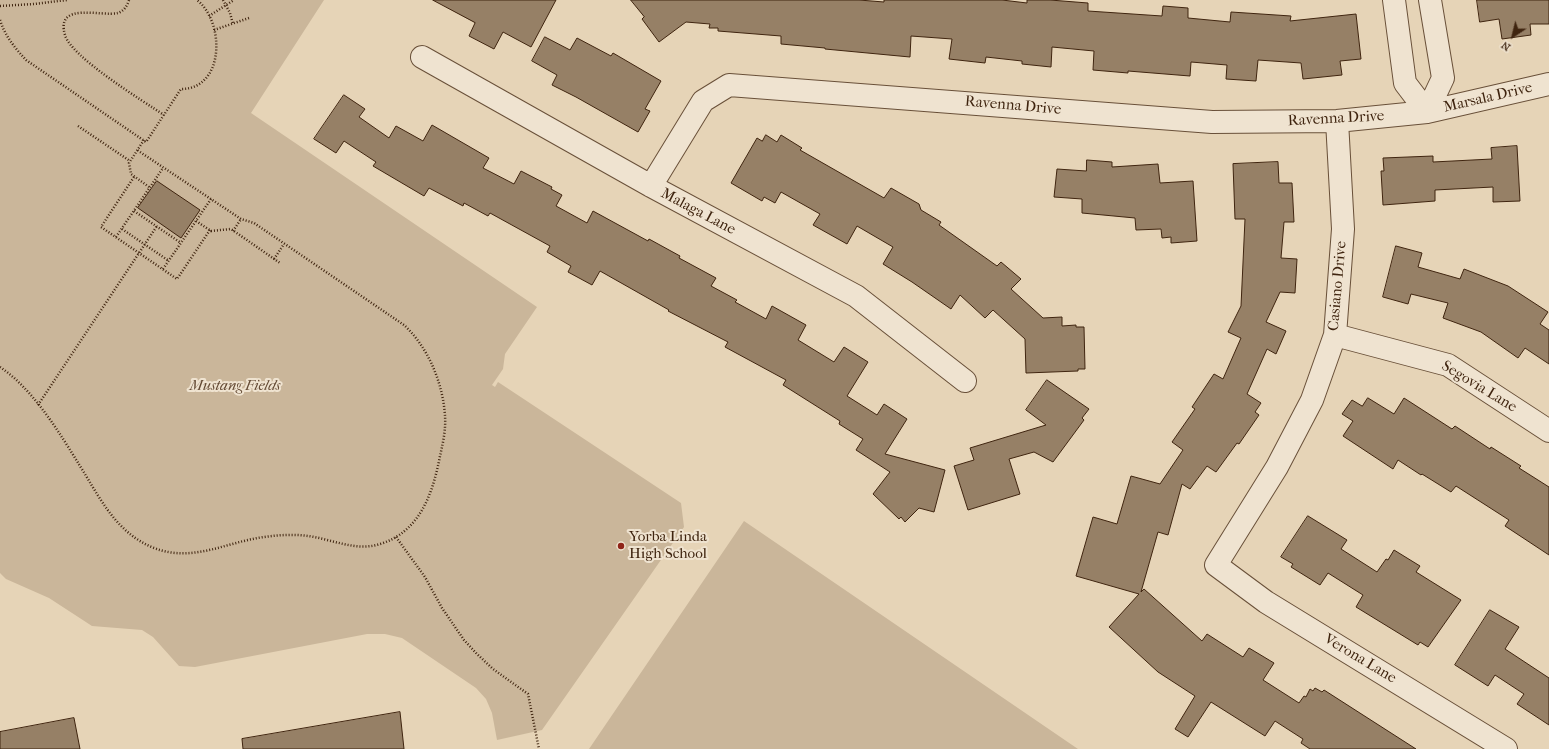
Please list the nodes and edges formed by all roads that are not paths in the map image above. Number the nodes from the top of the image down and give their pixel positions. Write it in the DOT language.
graph roads {
  1 [pos="1394,0"];
  2 [pos="1430,0"];
  3 [pos="422,57"];
  4 [pos="1549,84"];
  5 [pos="1427,112"];
  6 [pos="1337,121"];
  7 [pos="651,186"];
  8 [pos="1335,335"];
  9 [pos="965,381"];
  10 [pos="1549,431"];
  11 [pos="1216,565"];
  12 [pos="1506,749"];
  1 -- 5 [label="street"];
  2 -- 5 [label="street"];
  3 -- 7 [label="street, Malaga Lane"];
  4 -- 5 [label="street, Marsala Drive"];
  5 -- 6 [label="street, Ravenna Drive"];
  6 -- 7 [label="street, Ravenna Drive"];
  6 -- 8 [label="street, Casiano Drive"];
  7 -- 9 [label="street, Malaga Lane"];
  8 -- 10 [label="street, Segovia Lane"];
  8 -- 11 [label="street, Casiano Drive"];
  11 -- 12 [label="street, Verona Lane"];
}
